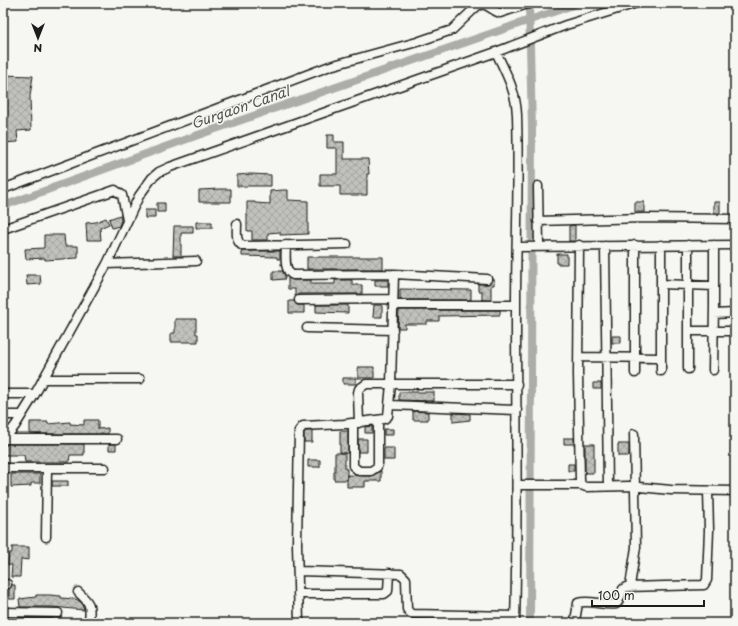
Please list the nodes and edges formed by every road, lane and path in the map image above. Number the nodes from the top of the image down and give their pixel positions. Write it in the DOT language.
graph roads {
  1 [pos="480,3"];
  2 [pos="531,3"];
  3 [pos="637,3"];
  4 [pos="496,52"];
  5 [pos="538,186"];
  6 [pos="3,189"];
  7 [pos="735,219"];
  8 [pos="127,220"];
  9 [pos="538,221"];
  10 [pos="237,224"];
  11 [pos="3,229"];
  12 [pos="286,244"];
  13 [pos="347,244"];
  14 [pos="735,244"];
  15 [pos="580,245"];
  16 [pos="635,245"];
  17 [pos="661,245"];
  18 [pos="688,245"];
  19 [pos="714,245"];
  20 [pos="517,246"];
  21 [pos="533,246"];
  22 [pos="605,246"];
  23 [pos="196,261"];
  24 [pos="107,264"];
  25 [pos="394,274"];
  26 [pos="487,279"];
  27 [pos="661,284"];
  28 [pos="688,286"];
  29 [pos="714,286"];
  30 [pos="299,300"];
  31 [pos="393,302"];
  32 [pos="516,305"];
  33 [pos="735,313"];
  34 [pos="714,314"];
  35 [pos="307,328"];
  36 [pos="392,330"];
  37 [pos="688,331"];
  38 [pos="714,331"];
  39 [pos="735,331"];
  40 [pos="578,357"];
  41 [pos="607,357"];
  42 [pos="635,357"];
  43 [pos="662,358"];
  44 [pos="688,369"];
  45 [pos="713,370"];
  46 [pos="662,371"];
  47 [pos="635,373"];
  48 [pos="43,379"];
  49 [pos="140,379"];
  50 [pos="391,384"];
  51 [pos="517,384"];
  52 [pos="3,394"];
  53 [pos="35,394"];
  54 [pos="390,405"];
  55 [pos="517,410"];
  56 [pos="3,415"];
  57 [pos="21,415"];
  58 [pos="378,420"];
  59 [pos="356,423"];
  60 [pos="634,434"];
  61 [pos="117,438"];
  62 [pos="4,439"];
  63 [pos="3,468"];
  64 [pos="106,468"];
  65 [pos="47,469"];
  66 [pos="517,485"];
  67 [pos="582,485"];
  68 [pos="608,486"];
  69 [pos="635,486"];
  70 [pos="708,491"];
  71 [pos="735,491"];
  72 [pos="46,537"];
  73 [pos="298,571"];
  74 [pos="389,573"];
  75 [pos="630,586"];
  76 [pos="78,592"];
  77 [pos="298,594"];
  78 [pos="3,612"];
  79 [pos="58,613"];
  80 [pos="515,619"];
  81 [pos="89,623"];
  82 [pos="299,623"];
  83 [pos="574,623"];
  1 -- 2 [label="street"];
  1 -- 6 [label="street"];
  3 -- 4 [label="street"];
  4 -- 8 [label="street"];
  4 -- 20 [label="street"];
  5 -- 9 [label="street"];
  7 -- 9 [label="street"];
  8 -- 11 [label="street"];
  8 -- 24 [label="street"];
  9 -- 21 [label="street"];
  10 -- 12 [label="street"];
  12 -- 13 [label="street"];
  12 -- 25 [label="street"];
  14 -- 19 [label="street"];
  15 -- 21 [label="street"];
  15 -- 22 [label="street"];
  15 -- 40 [label="street"];
  16 -- 17 [label="street"];
  16 -- 22 [label="street"];
  16 -- 42 [label="street"];
  17 -- 18 [label="street"];
  17 -- 27 [label="street"];
  18 -- 19 [label="street"];
  18 -- 28 [label="street"];
  19 -- 29 [label="street"];
  20 -- 21 [label="street"];
  20 -- 32 [label="street"];
  22 -- 41 [label="street"];
  23 -- 24 [label="street"];
  24 -- 48 [label="street"];
  25 -- 26 [label="street"];
  25 -- 31 [label="street"];
  27 -- 28 [label="street"];
  27 -- 43 [label="street"];
  28 -- 29 [label="street"];
  28 -- 37 [label="street"];
  29 -- 34 [label="street"];
  30 -- 31 [label="street"];
  31 -- 32 [label="street"];
  31 -- 36 [label="street"];
  32 -- 51 [label="street"];
  33 -- 34 [label="street"];
  34 -- 38 [label="street"];
  35 -- 36 [label="street"];
  36 -- 50 [label="street"];
  37 -- 38 [label="street"];
  37 -- 44 [label="street"];
  38 -- 39 [label="street"];
  38 -- 45 [label="street"];
  40 -- 41 [label="street"];
  40 -- 67 [label="street"];
  41 -- 42 [label="street"];
  41 -- 68 [label="street"];
  42 -- 43 [label="street"];
  42 -- 47 [label="street"];
  43 -- 46 [label="street"];
  48 -- 49 [label="street"];
  48 -- 53 [label="street"];
  50 -- 51 [label="street"];
  50 -- 54 [label="street"];
  50 -- 59 [label="street"];
  51 -- 55 [label="street"];
  52 -- 53 [label="street"];
  53 -- 57 [label="street"];
  54 -- 55 [label="street"];
  54 -- 58 [label="street"];
  55 -- 66 [label="street"];
  56 -- 57 [label="street"];
  57 -- 62 [label="street"];
  58 -- 59 [label="street"];
  58 -- 59 [label="street"];
  59 -- 73 [label="street"];
  60 -- 69 [label="street"];
  61 -- 62 [label="street"];
  63 -- 65 [label="street"];
  64 -- 65 [label="street"];
  65 -- 72 [label="street"];
  66 -- 67 [label="street"];
  66 -- 80 [label="street"];
  67 -- 68 [label="street"];
  68 -- 69 [label="street"];
  69 -- 70 [label="street"];
  69 -- 75 [label="street"];
  70 -- 71 [label="street"];
  70 -- 75 [label="street"];
  73 -- 74 [label="street"];
  73 -- 77 [label="street"];
  74 -- 77 [label="street"];
  74 -- 80 [label="street"];
  75 -- 83 [label="street"];
  76 -- 81 [label="street"];
  77 -- 82 [label="street"];
  78 -- 79 [label="street"];
}
